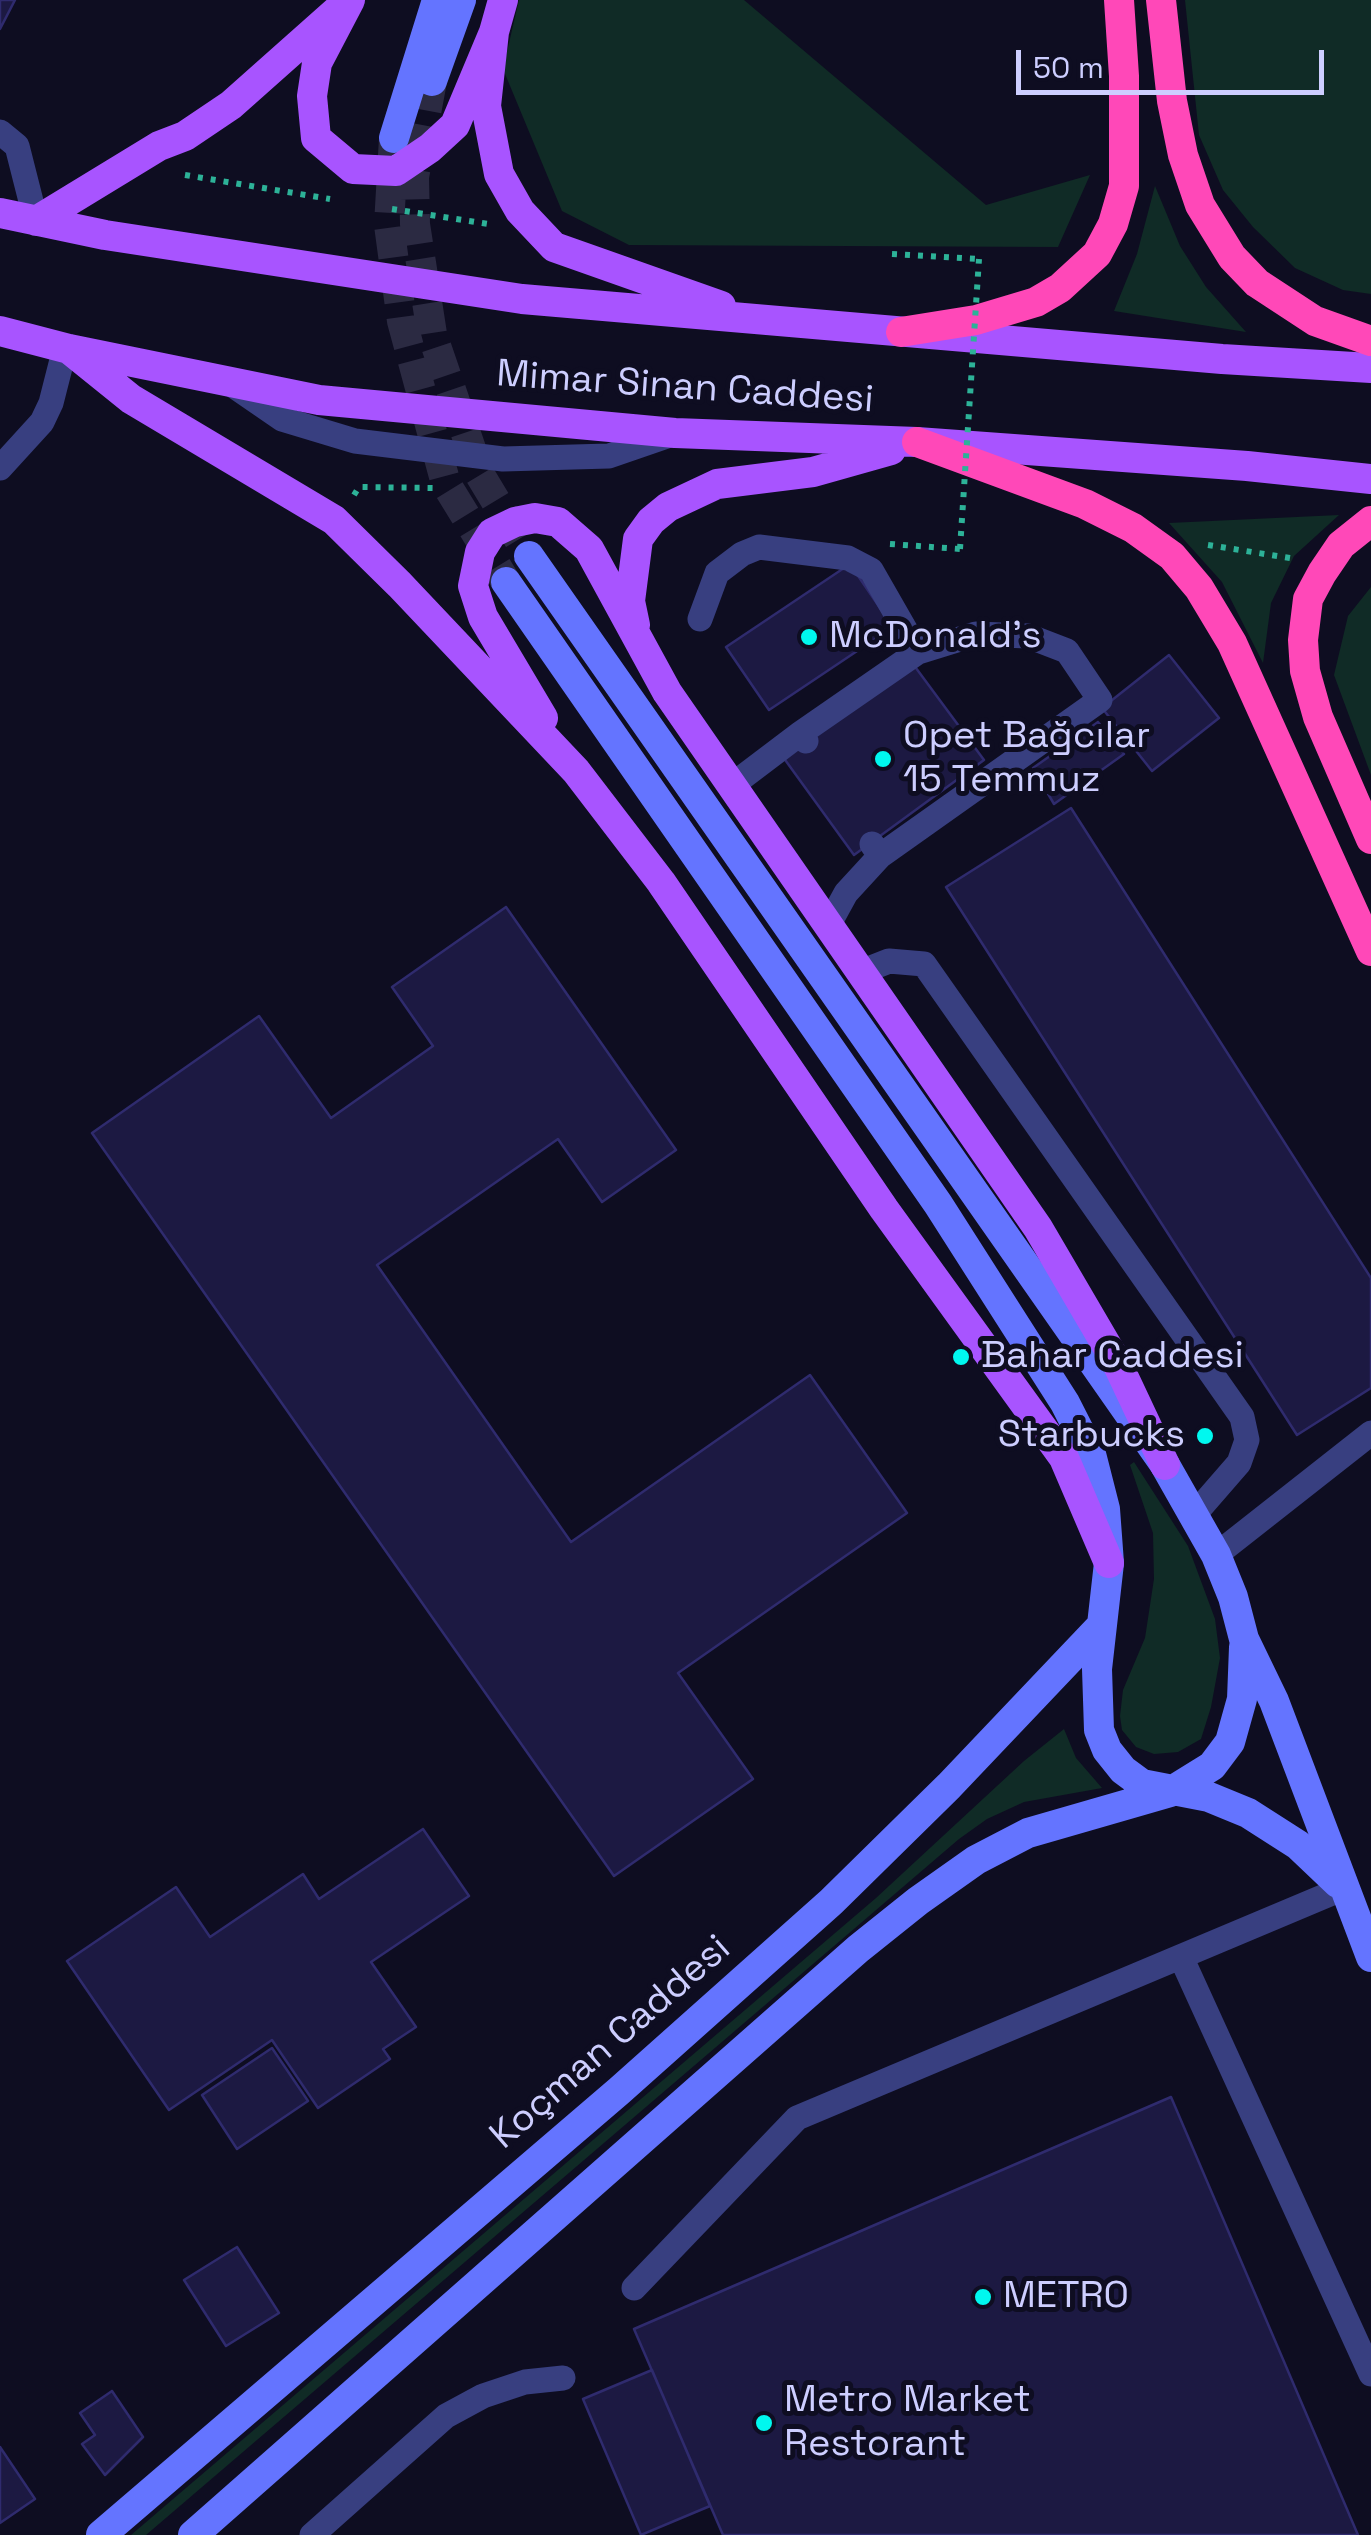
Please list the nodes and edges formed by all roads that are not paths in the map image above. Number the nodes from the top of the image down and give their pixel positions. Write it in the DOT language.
graph roads {
  1 [pos="437,0"];
  2 [pos="460,0"];
  3 [pos="504,0"];
  4 [pos="1119,0"];
  5 [pos="1161,0"];
  6 [pos="349,1"];
  7 [pos="494,32"];
  8 [pos="432,81"];
  9 [pos="0,132"];
  10 [pos="394,138"];
  11 [pos="0,213"];
  12 [pos="36,221"];
  13 [pos="766,322"];
  14 [pos="0,330"];
  15 [pos="901,332"];
  16 [pos="1371,341"];
  17 [pos="67,348"];
  18 [pos="1371,368"];
  19 [pos="917,442"];
  20 [pos="0,468"];
  21 [pos="1371,479"];
  22 [pos="1371,521"];
  23 [pos="529,556"];
  24 [pos="506,582"];
  25 [pos="700,619"];
  26 [pos="640,648"];
  27 [pos="918,652"];
  28 [pos="576,772"];
  29 [pos="731,786"];
  30 [pos="1371,839"];
  31 [pos="829,924"];
  32 [pos="1371,952"];
  33 [pos="861,972"];
  34 [pos="1371,1433"];
  35 [pos="1164,1465"];
  36 [pos="1194,1516"];
  37 [pos="1216,1555"];
  38 [pos="1108,1563"];
  39 [pos="1102,1624"];
  40 [pos="1244,1639"];
  41 [pos="1170,1792"];
  42 [pos="1344,1888"];
  43 [pos="1180,1956"];
  44 [pos="1371,1956"];
  45 [pos="634,2288"];
  46 [pos="1371,2374"];
  47 [pos="563,2378"];
  48 [pos="100,2535"];
  49 [pos="193,2535"];
  50 [pos="312,2535"];
  1 -- 10 [label="main road"];
  2 -- 8 [label="main road"];
  3 -- 7 [label="main road"];
  4 -- 15 [label="highway"];
  5 -- 16 [label="highway"];
  6 -- 7 [label="main road"];
  6 -- 12 [label="main road"];
  7 -- 13 [label="main road"];
  9 -- 12 [label="lane"];
  11 -- 12 [label="main road, Mimar Sinan Caddesi"];
  12 -- 13 [label="main road, Mimar Sinan Caddesi"];
  13 -- 15 [label="main road, Mimar Sinan Caddesi"];
  14 -- 17 [label="main road, Mimar Sinan Caddesi"];
  15 -- 18 [label="main road, Mimar Sinan Caddesi"];
  17 -- 19 [label="main road, Mimar Sinan Caddesi"];
  17 -- 20 [label="lane"];
  17 -- 28 [label="main road"];
  19 -- 21 [label="main road, Mimar Sinan Caddesi"];
  19 -- 26 [label="main road"];
  19 -- 32 [label="highway"];
  22 -- 30 [label="highway"];
  23 -- 35 [label="main road"];
  24 -- 38 [label="main road"];
  25 -- 27 [label="lane"];
  26 -- 28 [label="main road"];
  26 -- 29 [label="main road"];
  27 -- 29 [label="lane"];
  27 -- 31 [label="lane"];
  28 -- 38 [label="main road"];
  29 -- 31 [label="main road"];
  31 -- 33 [label="main road"];
  33 -- 35 [label="main road"];
  33 -- 36 [label="lane"];
  34 -- 37 [label="lane"];
  35 -- 36 [label="main road"];
  36 -- 37 [label="main road"];
  37 -- 40 [label="main road"];
  38 -- 39 [label="main road"];
  39 -- 41 [label="main road"];
  39 -- 48 [label="main road, Koçman Caddesi"];
  40 -- 41 [label="main road"];
  40 -- 42 [label="main road"];
  41 -- 42 [label="main road"];
  41 -- 49 [label="main road"];
  42 -- 43 [label="lane"];
  42 -- 44 [label="main road"];
  43 -- 45 [label="lane"];
  43 -- 46 [label="lane"];
  47 -- 50 [label="lane"];
}
